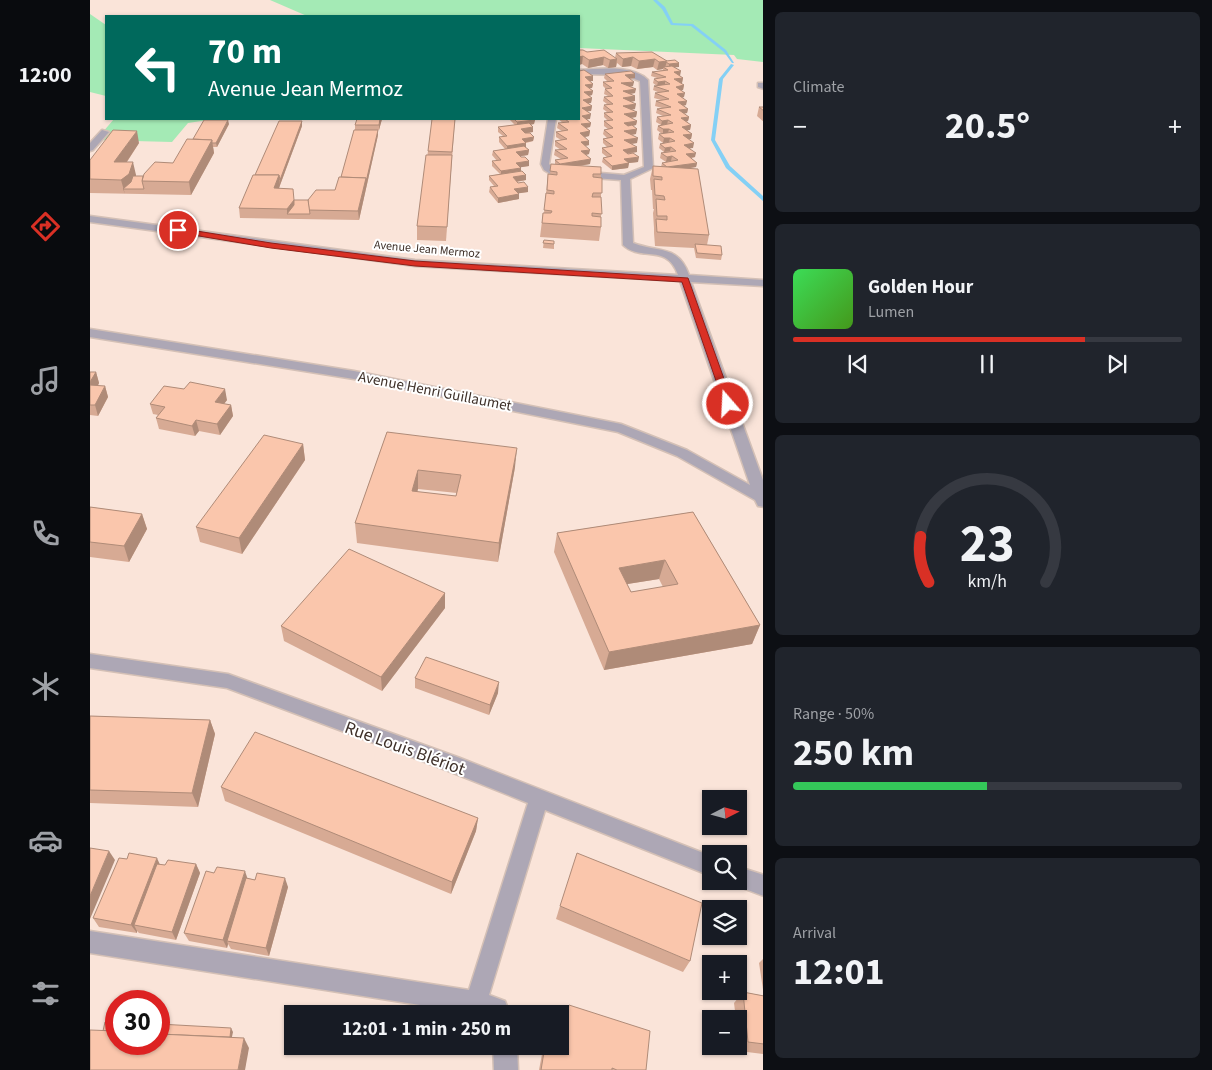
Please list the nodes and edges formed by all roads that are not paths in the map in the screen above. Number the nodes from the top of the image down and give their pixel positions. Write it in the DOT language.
graph roads {
  1 [pos="580,72"];
  2 [pos="552,120"];
  3 [pos="105,132"];
  4 [pos="90,148"];
  5 [pos="625,178"];
  6 [pos="90,219"];
  7 [pos="685,280"];
  8 [pos="763,283"];
  9 [pos="90,333"];
  10 [pos="763,500"];
  11 [pos="90,662"];
  12 [pos="539,799"];
  13 [pos="702,862"];
  14 [pos="747,880"];
  15 [pos="763,886"];
  16 [pos="90,942"];
  17 [pos="476,1002"];
  18 [pos="486,1005"];
  19 [pos="505,1055"];
  20 [pos="506,1070"];
  1 -- 5 [label="street"];
  2 -- 5 [label="street"];
  3 -- 4 [label="street"];
  5 -- 7 [label="street"];
  6 -- 7 [label="street, Avenue Jean Mermoz"];
  7 -- 8 [label="street, Avenue Jean Mermoz"];
  7 -- 10 [label="street"];
  9 -- 10 [label="street, Avenue Henri Guillaumet"];
  11 -- 12 [label="street, Rue Louis Blériot"];
  12 -- 13 [label="street, Rue Louis Blériot"];
  12 -- 17 [label="street"];
  14 -- 15 [label="street"];
  16 -- 17 [label="street"];
  17 -- 18 [label="street"];
  19 -- 20 [label="street"];
}
